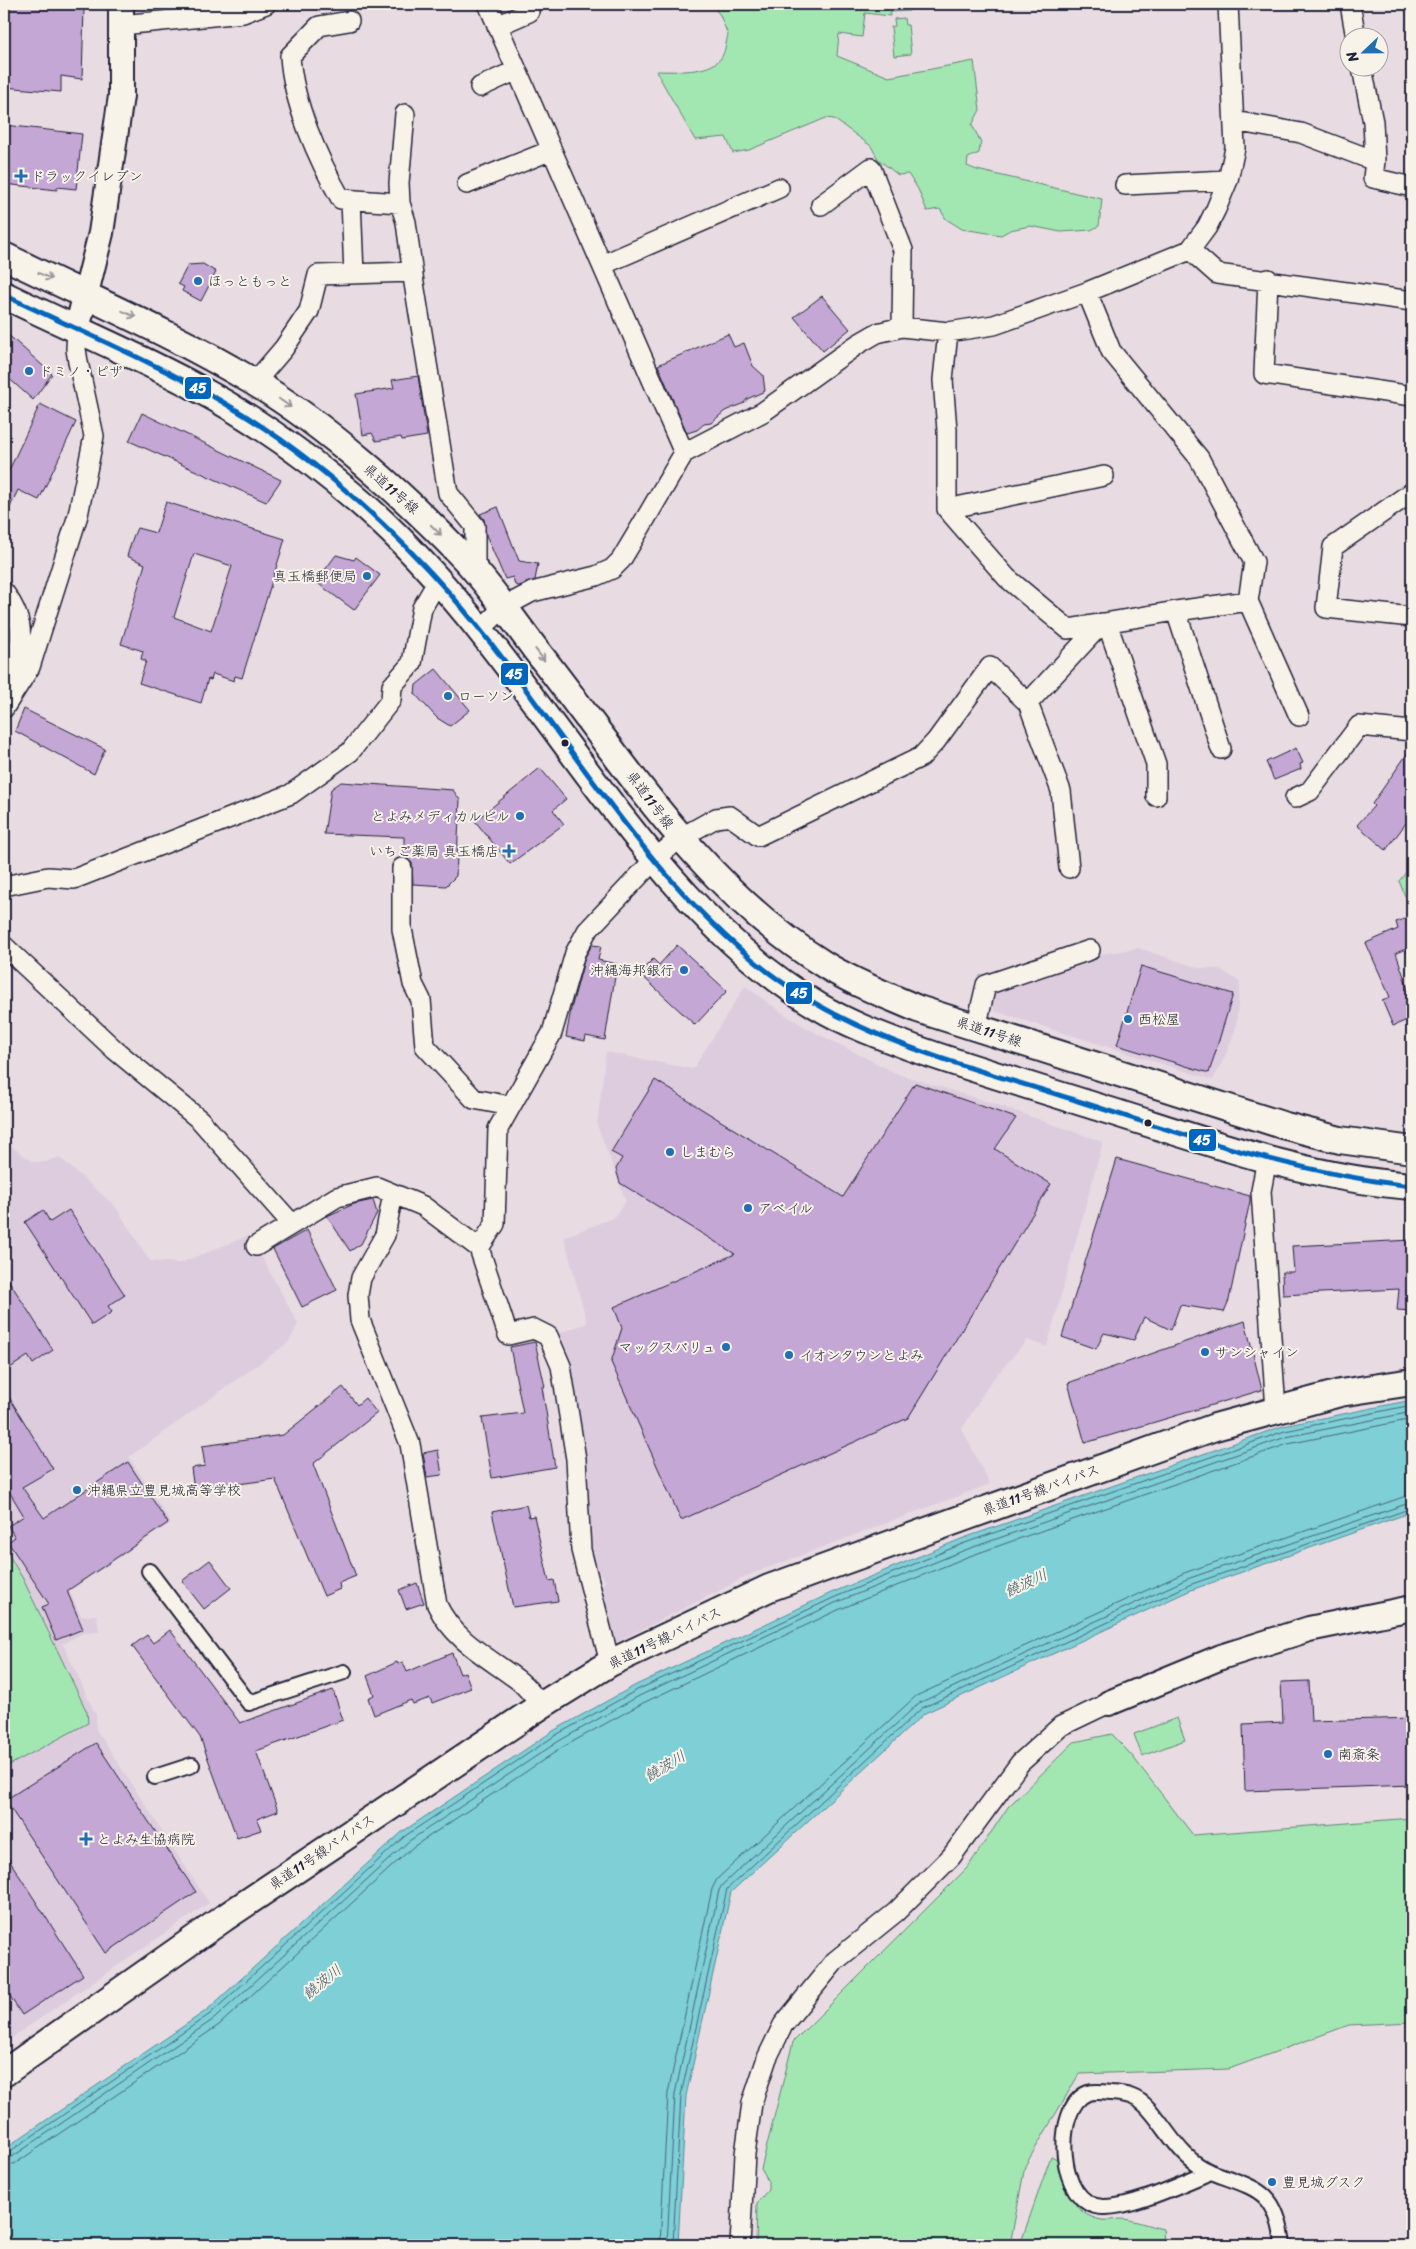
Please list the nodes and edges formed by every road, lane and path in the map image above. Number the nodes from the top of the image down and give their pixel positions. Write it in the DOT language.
graph roads {
  1 [pos="266,4"];
  2 [pos="488,4"];
  3 [pos="1228,4"];
  4 [pos="1350,4"];
  5 [pos="529,12"];
  6 [pos="121,14"];
  7 [pos="349,21"];
  8 [pos="497,26"];
  9 [pos="1354,28"];
  10 [pos="517,70"];
  11 [pos="1364,78"];
  12 [pos="480,87"];
  13 [pos="405,114"];
  14 [pos="1234,121"];
  15 [pos="552,150"];
  16 [pos="1374,161"];
  17 [pos="1228,180"];
  18 [pos="467,184"];
  19 [pos="1125,184"];
  20 [pos="1412,187"];
  21 [pos="779,188"];
  22 [pos="351,200"];
  23 [pos="400,203"];
  24 [pos="821,205"];
  25 [pos="1190,250"];
  26 [pos="4,256"];
  27 [pos="602,265"];
  28 [pos="412,272"];
  29 [pos="354,274"];
  30 [pos="1268,279"];
  31 [pos="1087,292"];
  32 [pos="85,294"];
  33 [pos="4,295"];
  34 [pos="1412,301"];
  35 [pos="902,327"];
  36 [pos="77,329"];
  37 [pos="948,332"];
  38 [pos="255,382"];
  39 [pos="1412,396"];
  40 [pos="684,453"];
  41 [pos="1104,476"];
  42 [pos="1412,492"];
  43 [pos="947,509"];
  44 [pos="475,571"];
  45 [pos="439,579"];
  46 [pos="4,592"];
  47 [pos="1248,601"];
  48 [pos="504,608"];
  49 [pos="1176,611"];
  50 [pos="1412,617"];
  51 [pos="1105,623"];
  52 [pos="480,630"];
  53 [pos="4,678"];
  54 [pos="1028,703"];
  55 [pos="4,706"];
  56 [pos="1299,716"];
  57 [pos="1412,731"];
  58 [pos="1221,749"];
  59 [pos="1156,796"];
  60 [pos="1295,798"];
  61 [pos="680,838"];
  62 [pos="654,860"];
  63 [pos="402,868"];
  64 [pos="1069,868"];
  65 [pos="4,886"];
  66 [pos="4,946"];
  67 [pos="1090,950"];
  68 [pos="976,1028"];
  69 [pos="510,1106"];
  70 [pos="1412,1150"];
  71 [pos="1267,1159"];
  72 [pos="1412,1186"];
  73 [pos="394,1194"];
  74 [pos="292,1224"];
  75 [pos="256,1246"];
  76 [pos="479,1248"];
  77 [pos="1412,1382"];
  78 [pos="1276,1410"];
  79 [pos="149,1571"];
  80 [pos="1412,1608"];
  81 [pos="610,1663"];
  82 [pos="344,1672"];
  83 [pos="1109,1703"];
  84 [pos="542,1705"];
  85 [pos="192,1765"];
  86 [pos="155,1776"];
  87 [pos="4,2073"];
  88 [pos="1211,2172"];
  89 [pos="740,2245"];
  90 [pos="1284,2245"];
  1 -- 6 [label="street"];
  2 -- 8 [label="street"];
  3 -- 14 [label="street"];
  4 -- 9 [label="street"];
  5 -- 8 [label="street"];
  6 -- 32 [label="street"];
  7 -- 22 [label="street"];
  8 -- 10 [label="street"];
  10 -- 12 [label="street"];
  10 -- 15 [label="street"];
  11 -- 16 [label="street"];
  13 -- 23 [label="street"];
  14 -- 16 [label="street"];
  14 -- 17 [label="street"];
  15 -- 18 [label="street"];
  15 -- 27 [label="street"];
  16 -- 20 [label="street"];
  17 -- 19 [label="street"];
  17 -- 25 [label="street"];
  21 -- 27 [label="street"];
  22 -- 23 [label="street"];
  22 -- 29 [label="street"];
  23 -- 28 [label="street"];
  24 -- 35 [label="street"];
  25 -- 30 [label="street"];
  25 -- 31 [label="street"];
  26 -- 32 [label="main road, 県道11号線, one-way"];
  27 -- 40 [label="street"];
  28 -- 29 [label="street"];
  28 -- 44 [label="street"];
  29 -- 38 [label="street"];
  30 -- 34 [label="street"];
  30 -- 39 [label="street"];
  31 -- 37 [label="street"];
  31 -- 47 [label="street"];
  32 -- 36 [label="street"];
  32 -- 38 [label="main road, 県道11号線, one-way"];
  33 -- 36 [label="main road"];
  35 -- 37 [label="street"];
  35 -- 40 [label="street"];
  36 -- 45 [label="main road"];
  36 -- 55 [label="street"];
  37 -- 43 [label="street"];
  38 -- 44 [label="main road, 県道11号線, one-way"];
  40 -- 48 [label="street"];
  41 -- 43 [label="street"];
  42 -- 50 [label="street"];
  43 -- 51 [label="street"];
  44 -- 48 [label="main road, 県道11号線"];
  45 -- 52 [label="main road"];
  45 -- 65 [label="street"];
  46 -- 53 [label="street"];
  47 -- 49 [label="street"];
  47 -- 56 [label="street"];
  48 -- 52 [label="street"];
  48 -- 61 [label="main road, 県道11号線, one-way"];
  49 -- 51 [label="street"];
  49 -- 58 [label="street"];
  51 -- 54 [label="street"];
  51 -- 59 [label="street"];
  52 -- 62 [label="main road"];
  54 -- 61 [label="street"];
  54 -- 64 [label="street"];
  57 -- 60 [label="street"];
  61 -- 62 [label="street"];
  61 -- 68 [label="main road, 県道11号線"];
  62 -- 69 [label="street"];
  62 -- 71 [label="main road"];
  63 -- 69 [label="street"];
  66 -- 74 [label="street"];
  67 -- 68 [label="street"];
  68 -- 70 [label="main road, 県道11号線"];
  69 -- 76 [label="street"];
  71 -- 72 [label="main road"];
  71 -- 78 [label="street"];
  73 -- 74 [label="street"];
  73 -- 76 [label="street"];
  73 -- 84 [label="street"];
  74 -- 75 [label="street"];
  76 -- 81 [label="street"];
  77 -- 78 [label="main road, 県道11号線バイパス"];
  78 -- 81 [label="main road, 県道11号線バイパス"];
  79 -- 82 [label="street"];
  80 -- 83 [label="street"];
  81 -- 84 [label="main road, 県道11号線バイパス"];
  83 -- 89 [label="street"];
  84 -- 87 [label="main road, 県道11号線バイパス"];
  85 -- 86 [label="street"];
  88 -- 88 [label="street"];
  88 -- 90 [label="street"];
}
